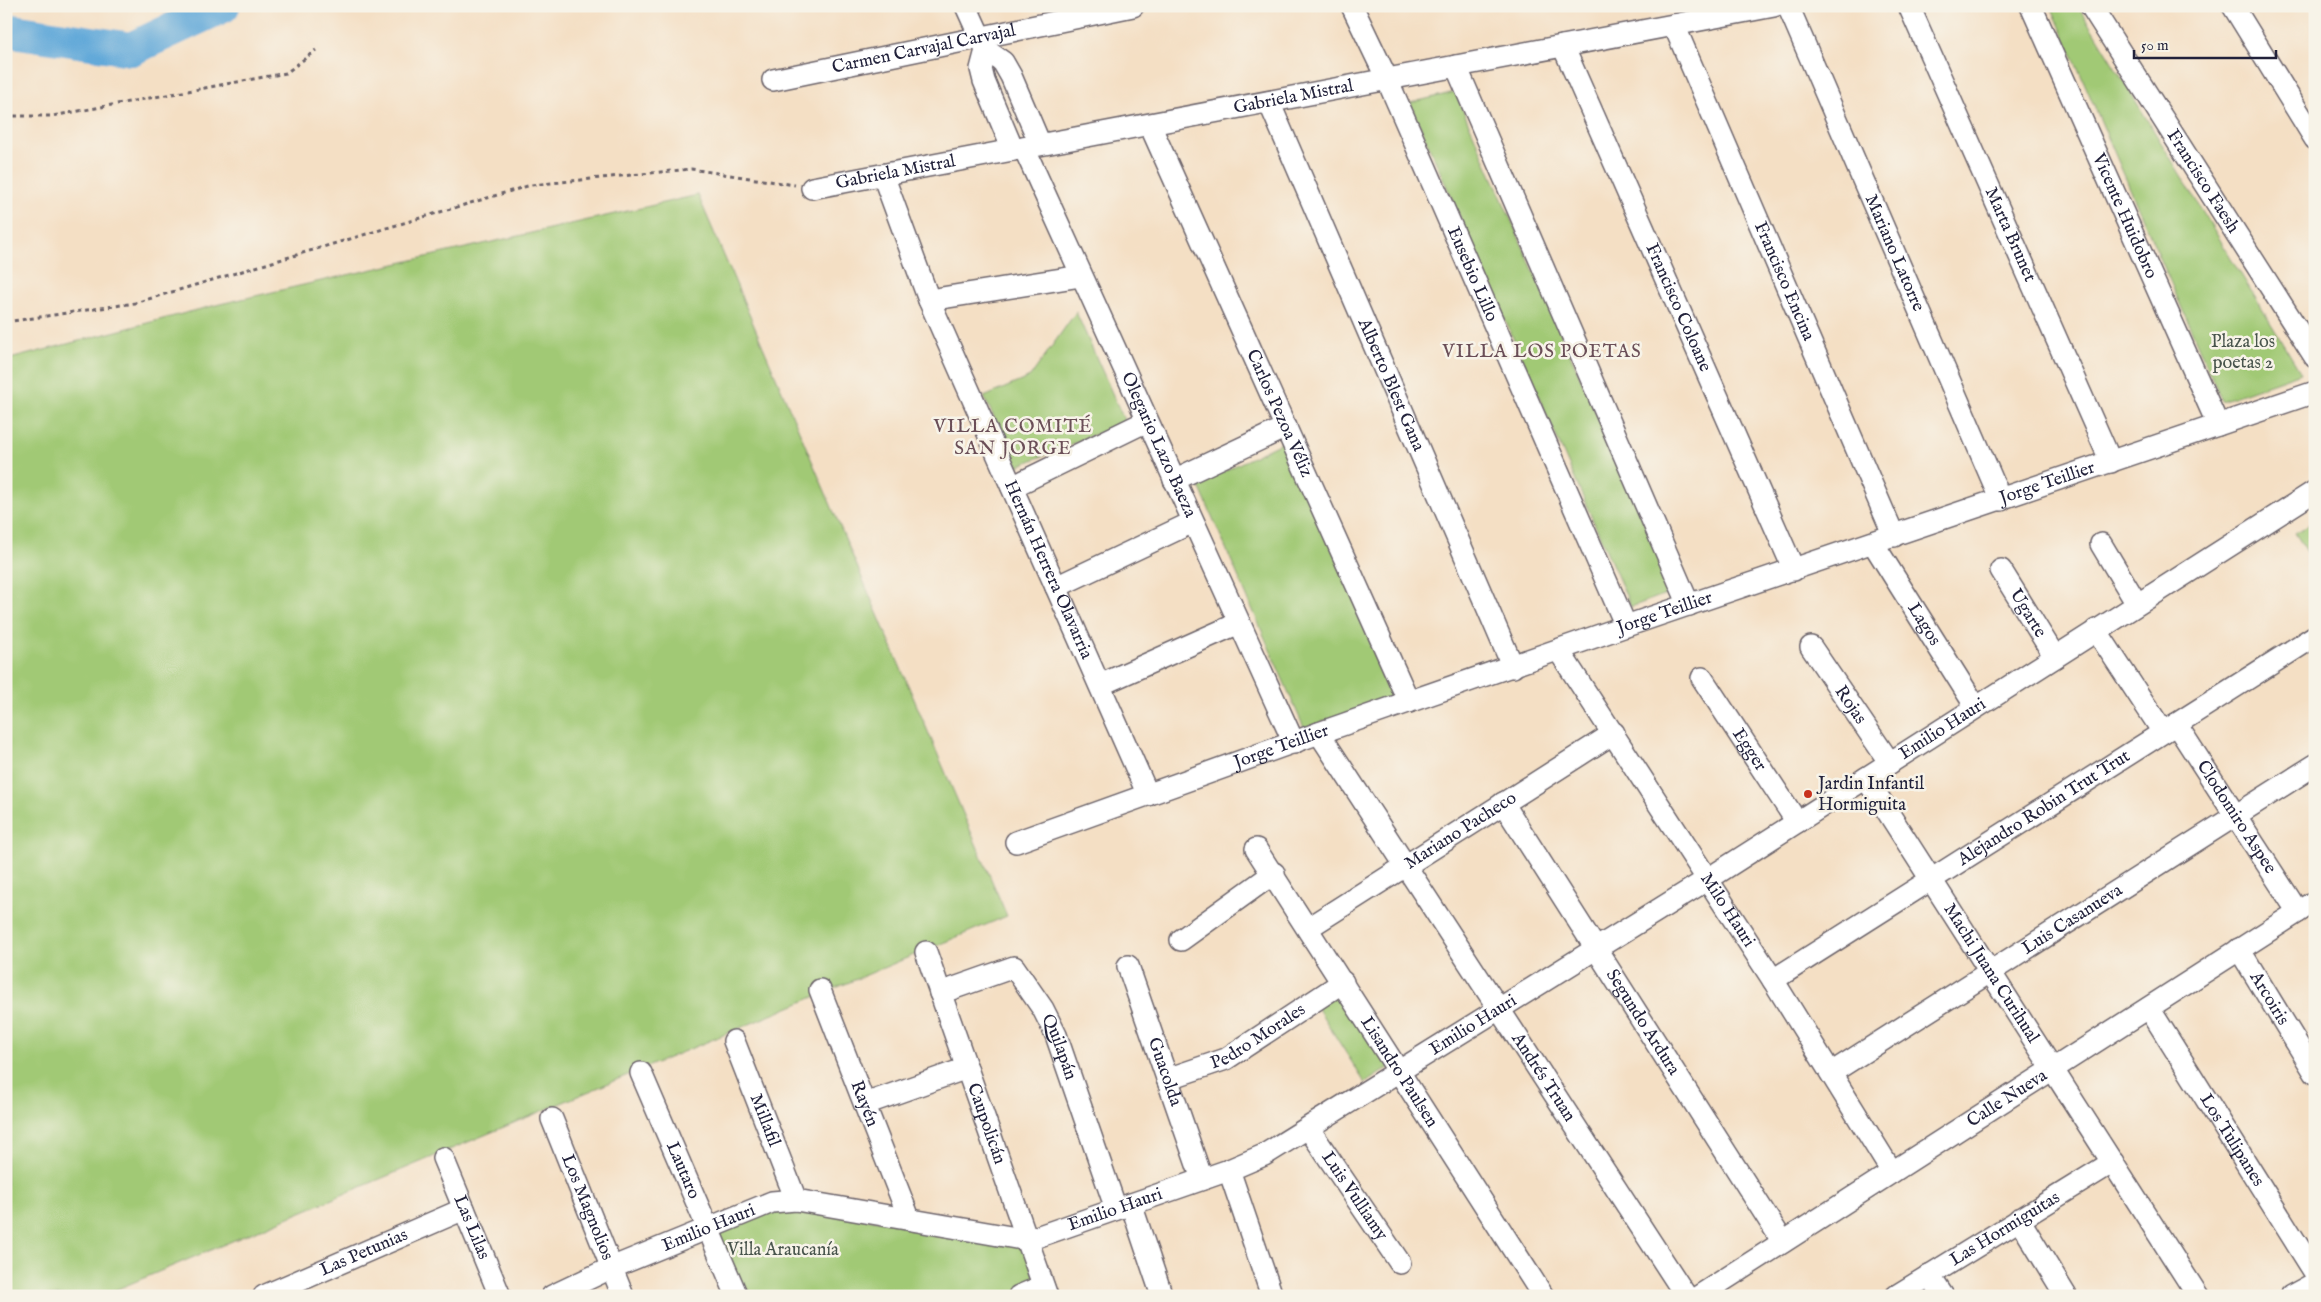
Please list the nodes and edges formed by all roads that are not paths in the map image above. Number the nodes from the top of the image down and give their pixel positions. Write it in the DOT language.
graph roads {
  1 [pos="966,6"];
  2 [pos="1133,6"];
  3 [pos="1352,6"];
  4 [pos="1774,6"];
  5 [pos="1788,6"];
  6 [pos="1909,6"];
  7 [pos="2031,6"];
  8 [pos="2091,6"];
  9 [pos="2233,6"];
  10 [pos="1101,9"];
  11 [pos="1674,25"];
  12 [pos="983,45"];
  13 [pos="1564,46"];
  14 [pos="1456,66"];
  15 [pos="773,80"];
  16 [pos="1387,80"];
  17 [pos="1269,102"];
  18 [pos="1150,125"];
  19 [pos="2315,139"];
  20 [pos="1026,147"];
  21 [pos="882,175"];
  22 [pos="812,188"];
  23 [pos="1081,276"];
  24 [pos="929,300"];
  25 [pos="2315,356"];
  26 [pos="2315,392"];
  27 [pos="1147,421"];
  28 [pos="2218,426"];
  29 [pos="1286,427"];
  30 [pos="2111,462"];
  31 [pos="1174,480"];
  32 [pos="1012,487"];
  33 [pos="2315,491"];
  34 [pos="2001,500"];
  35 [pos="1193,522"];
  36 [pos="1894,536"];
  37 [pos="1873,543"];
  38 [pos="2101,544"];
  39 [pos="1794,570"];
  40 [pos="2001,570"];
  41 [pos="1056,587"];
  42 [pos="2137,604"];
  43 [pos="1689,605"];
  44 [pos="1239,623"];
  45 [pos="1626,626"];
  46 [pos="2096,630"];
  47 [pos="2315,636"];
  48 [pos="1811,647"];
  49 [pos="1559,651"];
  50 [pos="2055,657"];
  51 [pos="1513,667"];
  52 [pos="1702,678"];
  53 [pos="1100,685"];
  54 [pos="1409,702"];
  55 [pos="1976,707"];
  56 [pos="2170,728"];
  57 [pos="1319,733"];
  58 [pos="1614,733"];
  59 [pos="1294,743"];
  60 [pos="1890,763"];
  61 [pos="2315,765"];
  62 [pos="1866,778"];
  63 [pos="1148,795"];
  64 [pos="1503,802"];
  65 [pos="2235,815"];
  66 [pos="1797,822"];
  67 [pos="1016,842"];
  68 [pos="1256,848"];
  69 [pos="1405,864"];
  70 [pos="1274,873"];
  71 [pos="1708,879"];
  72 [pos="1932,879"];
  73 [pos="2306,906"];
  74 [pos="1308,928"];
  75 [pos="1181,940"];
  76 [pos="1595,948"];
  77 [pos="2239,950"];
  78 [pos="926,952"];
  79 [pos="1128,966"];
  80 [pos="1992,971"];
  81 [pos="1773,980"];
  82 [pos="1343,982"];
  83 [pos="820,990"];
  84 [pos="940,993"];
  85 [pos="2148,1008"];
  86 [pos="1500,1010"];
  87 [pos="734,1041"];
  88 [pos="967,1068"];
  89 [pos="2053,1069"];
  90 [pos="1400,1070"];
  91 [pos="641,1073"];
  92 [pos="1831,1073"];
  93 [pos="2315,1073"];
  94 [pos="1167,1079"];
  95 [pos="865,1104"];
  96 [pos="552,1119"];
  97 [pos="1309,1129"];
  98 [pos="443,1158"];
  99 [pos="2113,1162"];
  100 [pos="1229,1170"];
  101 [pos="1892,1172"];
  102 [pos="1202,1180"];
  103 [pos="796,1200"];
  104 [pos="1124,1207"];
  105 [pos="464,1209"];
  106 [pos="909,1218"];
  107 [pos="2019,1219"];
  108 [pos="707,1228"];
  109 [pos="1028,1240"];
  110 [pos="1783,1242"];
  111 [pos="1400,1264"];
  112 [pos="611,1268"];
  113 [pos="2315,1273"];
  114 [pos="1929,1275"];
  115 [pos="2315,1283"];
  116 [pos="287,1291"];
  117 [pos="1045,1291"];
  118 [pos="264,1296"];
  119 [pos="500,1296"];
  120 [pos="552,1296"];
  121 [pos="623,1296"];
  122 [pos="737,1296"];
  123 [pos="1018,1296"];
  124 [pos="1162,1296"];
  125 [pos="1272,1296"];
  126 [pos="1544,1296"];
  127 [pos="1686,1296"];
  128 [pos="1699,1296"];
  129 [pos="1896,1296"];
  130 [pos="1943,1296"];
  131 [pos="2066,1296"];
  132 [pos="2198,1296"];
  133 [pos="2292,1296"];
  1 -- 12 [label="street"];
  2 -- 10 [label="street, Carmen Carvajal Carvajal"];
  3 -- 16 [label="street, Eusebio Lillo"];
  4 -- 11 [label="street, Gabriela Mistral"];
  5 -- 34 [label="street, Mariano Latorre"];
  6 -- 30 [label="street, Marta Brunet"];
  7 -- 28 [label="street, Vicente Huidobro"];
  8 -- 25 [label="street, Francisco Faesh"];
  9 -- 19 [label="street"];
  10 -- 12 [label="street, Carmen Carvajal Carvajal"];
  11 -- 13 [label="street, Gabriela Mistral"];
  11 -- 36 [label="street, Francisco Encina"];
  12 -- 15 [label="street, Carmen Carvajal Carvajal"];
  12 -- 20 [label="street, Olegario Lazo Baeza"];
  13 -- 14 [label="street, Gabriela Mistral"];
  13 -- 39 [label="street, Francisco Coloane"];
  14 -- 16 [label="street, Gabriela Mistral"];
  14 -- 43 [label="street"];
  16 -- 17 [label="street, Gabriela Mistral"];
  16 -- 45 [label="street, Eusebio Lillo"];
  17 -- 18 [label="street, Gabriela Mistral"];
  17 -- 51 [label="street, Alberto Blest Gana"];
  18 -- 20 [label="street, Gabriela Mistral"];
  18 -- 29 [label="street, Carlos Pezoa Véliz"];
  20 -- 21 [label="street, Gabriela Mistral"];
  20 -- 23 [label="street, Olegario Lazo Baeza"];
  21 -- 22 [label="street, Gabriela Mistral"];
  21 -- 24 [label="street, Hernán Herrera Olavarria"];
  23 -- 24 [label="street"];
  23 -- 27 [label="street, Olegario Lazo Baeza"];
  24 -- 32 [label="street, Hernán Herrera Olavarria"];
  26 -- 28 [label="street, Jorge Teillier"];
  27 -- 31 [label="street, Olegario Lazo Baeza"];
  27 -- 32 [label="street"];
  28 -- 30 [label="street, Jorge Teillier"];
  29 -- 31 [label="street"];
  29 -- 54 [label="street, Carlos Pezoa Véliz"];
  30 -- 34 [label="street, Jorge Teillier"];
  31 -- 35 [label="street, Olegario Lazo Baeza"];
  32 -- 41 [label="street, Hernán Herrera Olavarria"];
  33 -- 42 [label="street, Emilio Hauri"];
  34 -- 36 [label="street, Jorge Teillier"];
  35 -- 41 [label="street"];
  35 -- 44 [label="street, Olegario Lazo Baeza"];
  36 -- 37 [label="street, Jorge Teillier"];
  37 -- 39 [label="street, Jorge Teillier"];
  37 -- 55 [label="street, Lagos"];
  38 -- 42 [label="street"];
  39 -- 43 [label="street, Jorge Teillier"];
  40 -- 50 [label="street, Ugarte"];
  41 -- 53 [label="street, Hernán Herrera Olavarria"];
  42 -- 46 [label="street, Emilio Hauri"];
  43 -- 45 [label="street, Jorge Teillier"];
  44 -- 53 [label="street"];
  44 -- 59 [label="street, Olegario Lazo Baeza"];
  45 -- 49 [label="street, Jorge Teillier"];
  46 -- 50 [label="street, Emilio Hauri"];
  46 -- 56 [label="street, Clodomiro Aspee"];
  47 -- 56 [label="street, Alejandro Robin Trut Trut"];
  48 -- 60 [label="street, Rojas"];
  49 -- 51 [label="street, Jorge Teillier"];
  49 -- 58 [label="street, Milo Hauri"];
  50 -- 55 [label="street, Emilio Hauri"];
  51 -- 54 [label="street, Jorge Teillier"];
  52 -- 66 [label="street, Egger"];
  53 -- 63 [label="street, Hernán Herrera Olavarria"];
  54 -- 57 [label="street, Jorge Teillier"];
  55 -- 60 [label="street, Emilio Hauri"];
  56 -- 65 [label="street, Clodomiro Aspee"];
  56 -- 72 [label="street, Alejandro Robin Trut Trut"];
  57 -- 59 [label="street, Jorge Teillier"];
  57 -- 69 [label="street, Andrés Truan"];
  58 -- 64 [label="street, Mariano Pacheco"];
  58 -- 71 [label="street, Milo Hauri"];
  59 -- 63 [label="street, Jorge Teillier"];
  60 -- 62 [label="street, Emilio Hauri"];
  61 -- 65 [label="street, Luis Casanueva"];
  62 -- 66 [label="street, Emilio Hauri"];
  62 -- 72 [label="street, Machi Juana Curihual"];
  63 -- 67 [label="street, Jorge Teillier"];
  64 -- 69 [label="street, Mariano Pacheco"];
  64 -- 76 [label="street, Segundo Ardura"];
  65 -- 73 [label="street, Clodomiro Aspee"];
  65 -- 80 [label="street, Luis Casanueva"];
  66 -- 71 [label="street, Emilio Hauri"];
  68 -- 70 [label="street, Lisandro Paulsen"];
  69 -- 74 [label="street, Mariano Pacheco"];
  69 -- 86 [label="street, Andrés Truan"];
  70 -- 74 [label="street, Lisandro Paulsen"];
  70 -- 75 [label="street"];
  71 -- 76 [label="street, Emilio Hauri"];
  71 -- 81 [label="street, Milo Hauri"];
  72 -- 80 [label="street, Machi Juana Curihual"];
  72 -- 81 [label="street, Alejandro Robin Trut Trut"];
  73 -- 77 [label="street, Calle Nueva"];
  74 -- 82 [label="street, Lisandro Paulsen"];
  76 -- 86 [label="street, Emilio Hauri"];
  76 -- 110 [label="street, Segundo Ardura"];
  77 -- 85 [label="street, Calle Nueva"];
  77 -- 93 [label="street, Arcoiris"];
  78 -- 84 [label="street, Caupolicán"];
  79 -- 94 [label="street, Guacolda"];
  80 -- 89 [label="street, Machi Juana Curihual"];
  80 -- 92 [label="street, Luis Casanueva"];
  81 -- 92 [label="street, Milo Hauri"];
  82 -- 90 [label="street, Lisandro Paulsen"];
  82 -- 94 [label="street, Pedro Morales"];
  83 -- 95 [label="street, Rayén"];
  84 -- 88 [label="street, Caupolicán"];
  84 -- 104 [label="street, Quilapán"];
  85 -- 89 [label="street, Calle Nueva"];
  85 -- 113 [label="street, Los Tulipanes"];
  86 -- 90 [label="street, Emilio Hauri"];
  86 -- 127 [label="street, Andrés Truan"];
  87 -- 103 [label="street, Millafil"];
  88 -- 95 [label="street"];
  88 -- 109 [label="street, Caupolicán"];
  89 -- 99 [label="street, Machi Juana Curihual"];
  89 -- 101 [label="street, Calle Nueva"];
  90 -- 97 [label="street, Emilio Hauri"];
  90 -- 126 [label="street, Lisandro Paulsen"];
  91 -- 108 [label="street, Lautaro"];
  92 -- 101 [label="street, Milo Hauri"];
  94 -- 102 [label="street, Guacolda"];
  95 -- 106 [label="street, Rayén"];
  96 -- 112 [label="street, Los Magnolios"];
  97 -- 100 [label="street, Emilio Hauri"];
  97 -- 111 [label="street, Luis Vulliamy"];
  98 -- 105 [label="street, Las Lilas"];
  99 -- 107 [label="street, Las Hormiguitas"];
  99 -- 132 [label="street, Machi Juana Curihual"];
  100 -- 102 [label="street, Emilio Hauri"];
  100 -- 125 [label="street"];
  101 -- 110 [label="street, Calle Nueva"];
  102 -- 104 [label="street, Emilio Hauri"];
  103 -- 106 [label="street, Emilio Hauri"];
  103 -- 108 [label="street, Emilio Hauri"];
  104 -- 109 [label="street, Emilio Hauri"];
  104 -- 124 [label="street, Quilapán"];
  105 -- 116 [label="street, Las Petunias"];
  105 -- 119 [label="street, Las Lilas"];
  106 -- 109 [label="street, Emilio Hauri"];
  107 -- 114 [label="street, Las Hormiguitas"];
  107 -- 131 [label="street"];
  108 -- 112 [label="street, Emilio Hauri"];
  108 -- 122 [label="street, Lautaro"];
  109 -- 117 [label="street, Caupolicán"];
  110 -- 128 [label="street, Calle Nueva"];
  112 -- 120 [label="street, Emilio Hauri"];
  112 -- 121 [label="street, Los Magnolios"];
  114 -- 129 [label="street, Las Hormiguitas"];
  114 -- 130 [label="street"];
  115 -- 133 [label="street"];
  116 -- 118 [label="street, Las Petunias"];
  117 -- 123 [label="street"];
}
